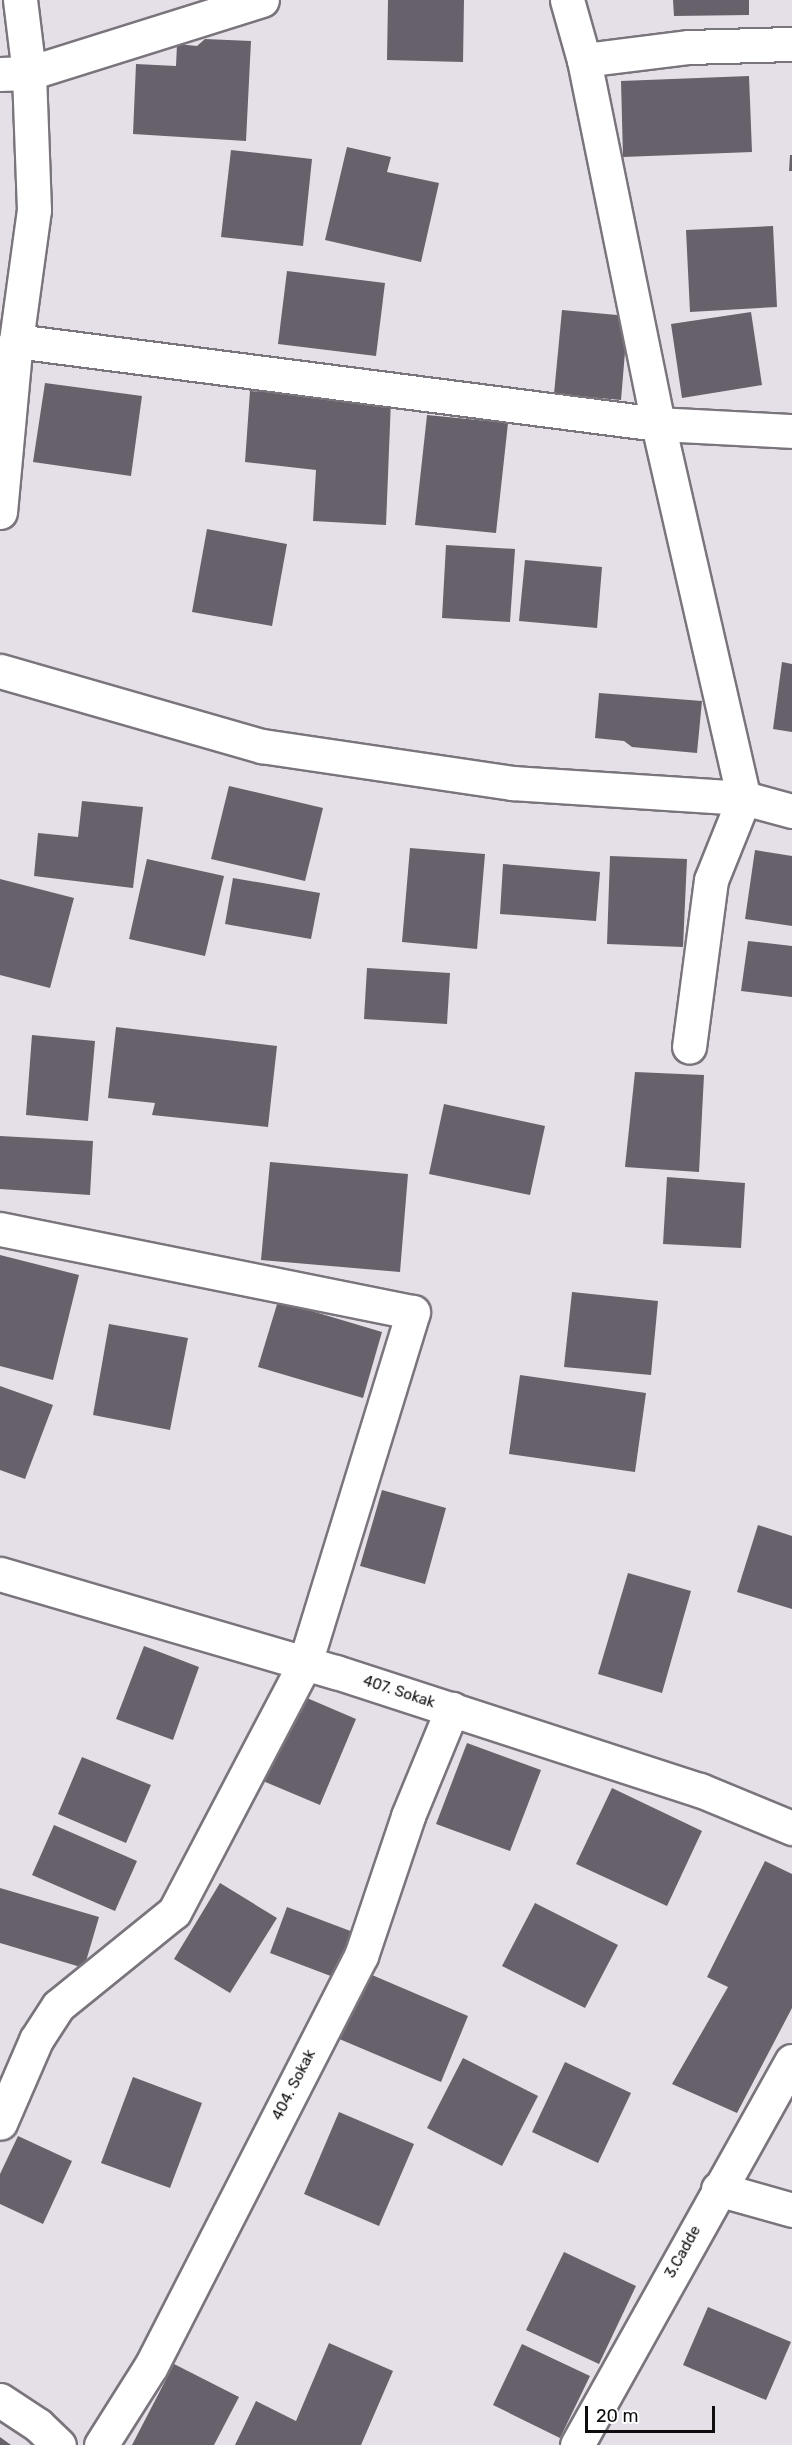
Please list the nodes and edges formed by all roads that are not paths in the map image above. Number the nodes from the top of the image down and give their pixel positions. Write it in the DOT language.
graph roads {
  1 [pos="20,0"];
  2 [pos="262,0"];
  3 [pos="567,0"];
  4 [pos="792,44"];
  5 [pos="584,60"];
  6 [pos="14,74"];
  7 [pos="16,341"];
  8 [pos="658,424"];
  9 [pos="792,431"];
  10 [pos="2,495"];
  11 [pos="0,671"];
  12 [pos="744,798"];
  13 [pos="792,811"];
  14 [pos="689,1047"];
  15 [pos="0,1229"];
  16 [pos="0,1574"];
  17 [pos="305,1663"];
  18 [pos="452,1709"];
  19 [pos="792,1828"];
  20 [pos="792,2061"];
  21 [pos="0,2123"];
  22 [pos="717,2189"];
  23 [pos="792,2210"];
  24 [pos="0,2400"];
  25 [pos="58,2445"];
  26 [pos="101,2445"];
  27 [pos="577,2445"];
  1 -- 6 [label="street"];
  2 -- 6 [label="street"];
  3 -- 5 [label="street"];
  4 -- 5 [label="street"];
  5 -- 8 [label="street"];
  6 -- 7 [label="street"];
  7 -- 8 [label="street"];
  7 -- 10 [label="street"];
  8 -- 9 [label="street"];
  8 -- 12 [label="street"];
  11 -- 12 [label="street"];
  12 -- 13 [label="street"];
  12 -- 14 [label="street"];
  15 -- 17 [label="street"];
  16 -- 17 [label="street, 407. Sokak"];
  17 -- 18 [label="street, 407. Sokak"];
  17 -- 21 [label="street"];
  18 -- 19 [label="street, 407. Sokak"];
  18 -- 26 [label="street, 404. Sokak"];
  20 -- 22 [label="street, 3.Cadde"];
  22 -- 23 [label="street"];
  22 -- 27 [label="street, 3.Cadde"];
  24 -- 25 [label="street"];
}
